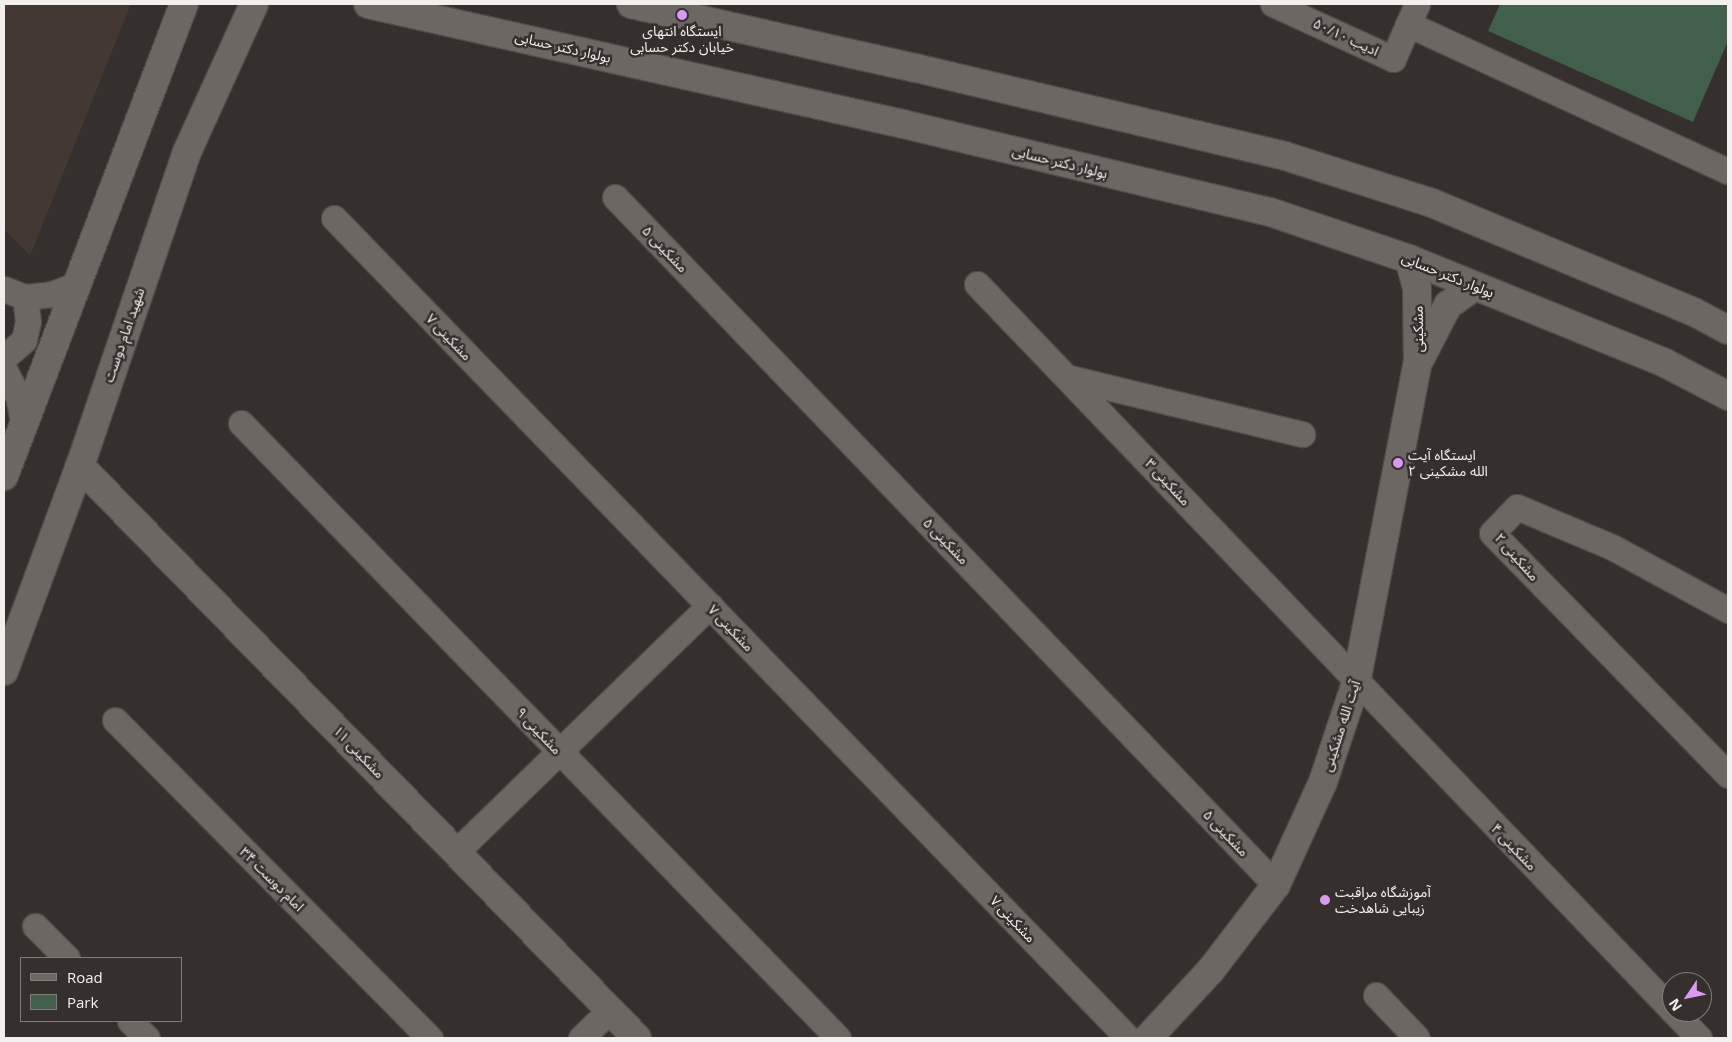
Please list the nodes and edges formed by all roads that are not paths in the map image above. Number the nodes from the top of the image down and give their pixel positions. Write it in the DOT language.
graph roads {
  1 [pos="184,4"];
  2 [pos="254,4"];
  3 [pos="368,4"];
  4 [pos="631,4"];
  5 [pos="1273,4"];
  6 [pos="1412,14"];
  7 [pos="1728,171"];
  8 [pos="615,197"];
  9 [pos="334,218"];
  10 [pos="1409,258"];
  11 [pos="78,284"];
  12 [pos="977,284"];
  13 [pos="1475,286"];
  14 [pos="14,293"];
  15 [pos="1728,330"];
  16 [pos="4,354"];
  17 [pos="1418,362"];
  18 [pos="4,370"];
  19 [pos="1070,378"];
  20 [pos="1728,396"];
  21 [pos="24,422"];
  22 [pos="240,423"];
  23 [pos="1302,434"];
  24 [pos="80,466"];
  25 [pos="4,476"];
  26 [pos="710,606"];
  27 [pos="1728,610"];
  28 [pos="4,671"];
  29 [pos="1356,683"];
  30 [pos="115,720"];
  31 [pos="559,752"];
  32 [pos="1728,776"];
  33 [pos="456,852"];
  34 [pos="1276,885"];
  35 [pos="35,926"];
  36 [pos="66,957"];
  37 [pos="1376,995"];
  38 [pos="1662,1000"];
  39 [pos="610,1010"];
  40 [pos="131,1022"];
  41 [pos="1684,1022"];
  42 [pos="148,1038"];
  43 [pos="430,1038"];
  44 [pos="581,1038"];
  45 [pos="637,1038"];
  46 [pos="838,1038"];
  47 [pos="1128,1038"];
  48 [pos="1148,1038"];
  49 [pos="1417,1038"];
  50 [pos="1699,1038"];
  1 -- 11 [label="main road"];
  2 -- 24 [label="main road, شهید امام دوست"];
  3 -- 10 [label="main road, بولوار دکتر حسابی"];
  4 -- 15 [label="main road"];
  5 -- 6 [label="street, ادیب ۵۰/۱۰"];
  6 -- 7 [label="street"];
  8 -- 34 [label="street, مشکینی ۵"];
  9 -- 26 [label="street, مشکینی ۷"];
  10 -- 13 [label="main road, بولوار دکتر حسابی"];
  10 -- 17 [label="main road, مشکینی"];
  11 -- 14 [label="street"];
  11 -- 21 [label="main road"];
  12 -- 19 [label="street, مشکینی ۳"];
  13 -- 17 [label="main road, مشکینی"];
  13 -- 20 [label="main road, بولوار دکتر حسابی"];
  14 -- 16 [label="street"];
  17 -- 29 [label="main road, آیت الله مشکینی"];
  18 -- 21 [label="street"];
  19 -- 23 [label="street"];
  19 -- 29 [label="street, مشکینی ۳"];
  21 -- 25 [label="main road"];
  22 -- 31 [label="street, مشکینی ۹"];
  24 -- 28 [label="main road, شهید امام دوست"];
  24 -- 33 [label="main road, مشکینی ۱۱"];
  26 -- 31 [label="street"];
  26 -- 47 [label="street, مشکینی ۷"];
  27 -- 32 [label="street, مشکینی ۲"];
  29 -- 34 [label="main road, آیت الله مشکینی"];
  29 -- 38 [label="street, مشکینی ۴"];
  30 -- 43 [label="street, امام دوست ۳۴"];
  31 -- 33 [label="street"];
  31 -- 46 [label="street, مشکینی ۹"];
  33 -- 39 [label="main road, مشکینی ۱۱"];
  34 -- 48 [label="main road, آیت الله مشکینی"];
  35 -- 36 [label="street"];
  37 -- 49 [label="street"];
  39 -- 44 [label="street"];
  39 -- 45 [label="main road, مشکینی ۱۱"];
  40 -- 42 [label="street"];
  41 -- 50 [label="street, مشکینی ۴"];
}
